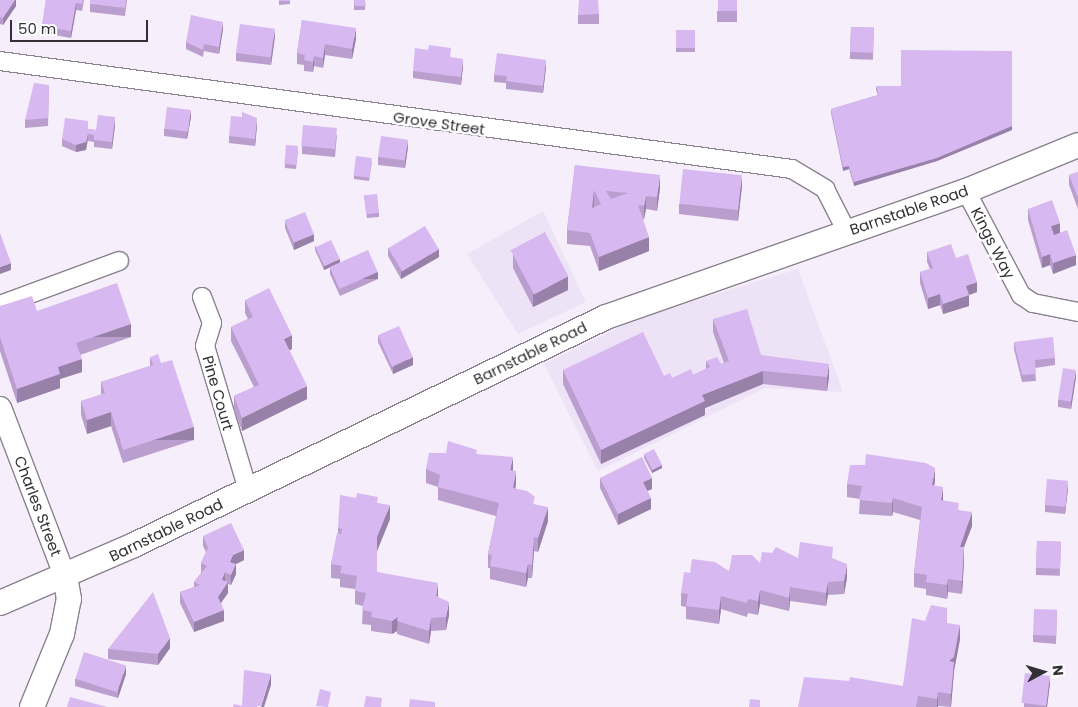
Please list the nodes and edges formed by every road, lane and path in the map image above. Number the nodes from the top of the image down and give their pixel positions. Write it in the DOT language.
graph roads {
  1 [pos="0,62"];
  2 [pos="1078,145"];
  3 [pos="966,191"];
  4 [pos="847,232"];
  5 [pos="119,261"];
  6 [pos="202,297"];
  7 [pos="0,305"];
  8 [pos="1078,312"];
  9 [pos="0,407"];
  10 [pos="248,490"];
  11 [pos="65,577"];
  12 [pos="0,603"];
  13 [pos="32,707"];
  1 -- 4 [label="street, Grove Street"];
  2 -- 3 [label="main road, Barnstable Road"];
  3 -- 4 [label="main road, Barnstable Road"];
  3 -- 8 [label="street, Kings Way"];
  4 -- 10 [label="main road, Barnstable Road"];
  5 -- 7 [label="street"];
  6 -- 10 [label="street, Pine Court"];
  9 -- 11 [label="street, Charles Street"];
  10 -- 11 [label="main road, Barnstable Road"];
  11 -- 12 [label="main road, Barnstable Road"];
  11 -- 13 [label="main road"];
}
